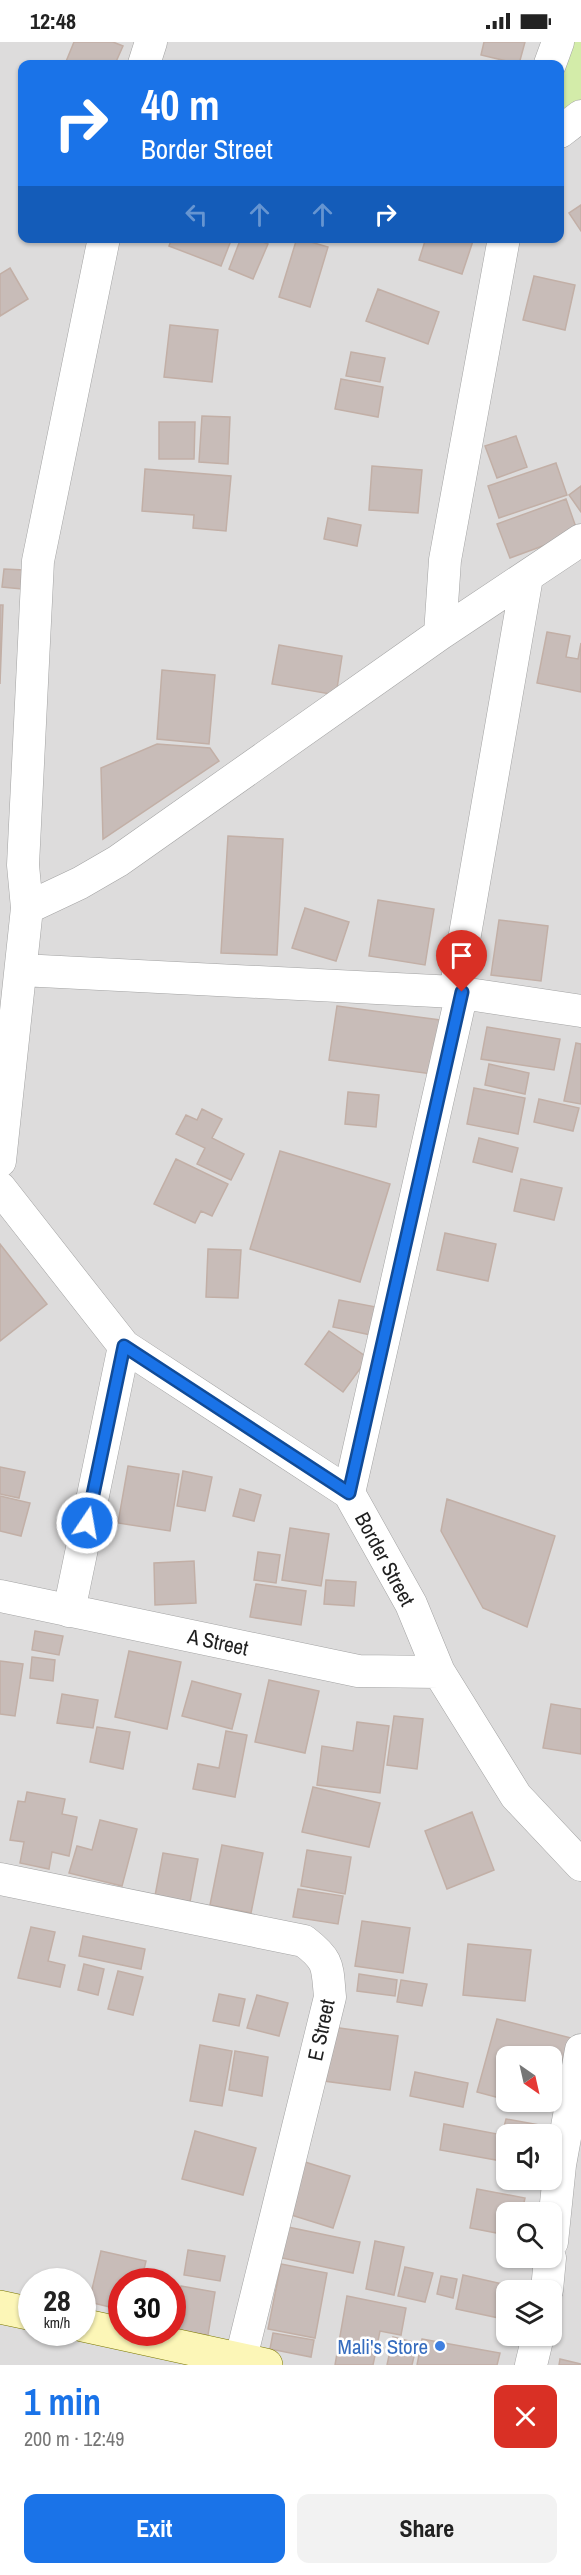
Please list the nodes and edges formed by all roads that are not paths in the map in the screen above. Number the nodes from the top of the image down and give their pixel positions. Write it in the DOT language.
graph roads {
  1 [pos="151,42"];
  2 [pos="558,42"];
  3 [pos="145,60"];
  4 [pos="551,60"];
  5 [pos="581,116"];
  6 [pos="564,129"];
  7 [pos="103,243"];
  8 [pos="503,243"];
  9 [pos="581,540"];
  10 [pos="526,577"];
  11 [pos="440,634"];
  12 [pos="11,869"];
  13 [pos="27,908"];
  14 [pos="21,970"];
  15 [pos="459,992"];
  16 [pos="581,1011"];
  17 [pos="0,1161"];
  18 [pos="0,1188"];
  19 [pos="124,1346"];
  20 [pos="349,1493"];
  21 [pos="0,1596"];
  22 [pos="69,1611"];
  23 [pos="438,1672"];
  24 [pos="581,1865"];
  25 [pos="0,1880"];
  26 [pos="581,2050"];
  27 [pos="556,2202"];
  28 [pos="0,2307"];
  29 [pos="18,2311"];
  30 [pos="96,2329"];
  31 [pos="536,2346"];
  32 [pos="200,2357"];
  33 [pos="254,2362"];
  34 [pos="531,2365"];
  1 -- 3 [label="street"];
  2 -- 4 [label="street"];
  5 -- 6 [label="street"];
  7 -- 12 [label="street"];
  8 -- 11 [label="street"];
  9 -- 10 [label="street"];
  10 -- 11 [label="street"];
  10 -- 15 [label="street"];
  11 -- 13 [label="street"];
  12 -- 13 [label="street"];
  13 -- 14 [label="street"];
  14 -- 15 [label="street"];
  14 -- 17 [label="street"];
  15 -- 16 [label="street"];
  15 -- 20 [label="street"];
  18 -- 19 [label="street, Border Street"];
  19 -- 20 [label="street, Border Street"];
  19 -- 22 [label="street"];
  20 -- 23 [label="street, Border Street"];
  21 -- 22 [label="street, A Street"];
  22 -- 23 [label="street, A Street"];
  23 -- 24 [label="street, Border Street"];
  25 -- 33 [label="street, E Street"];
  26 -- 27 [label="street"];
  28 -- 29 [label="street"];
  30 -- 32 [label="street"];
  31 -- 34 [label="street"];
  32 -- 33 [label="street"];
}
